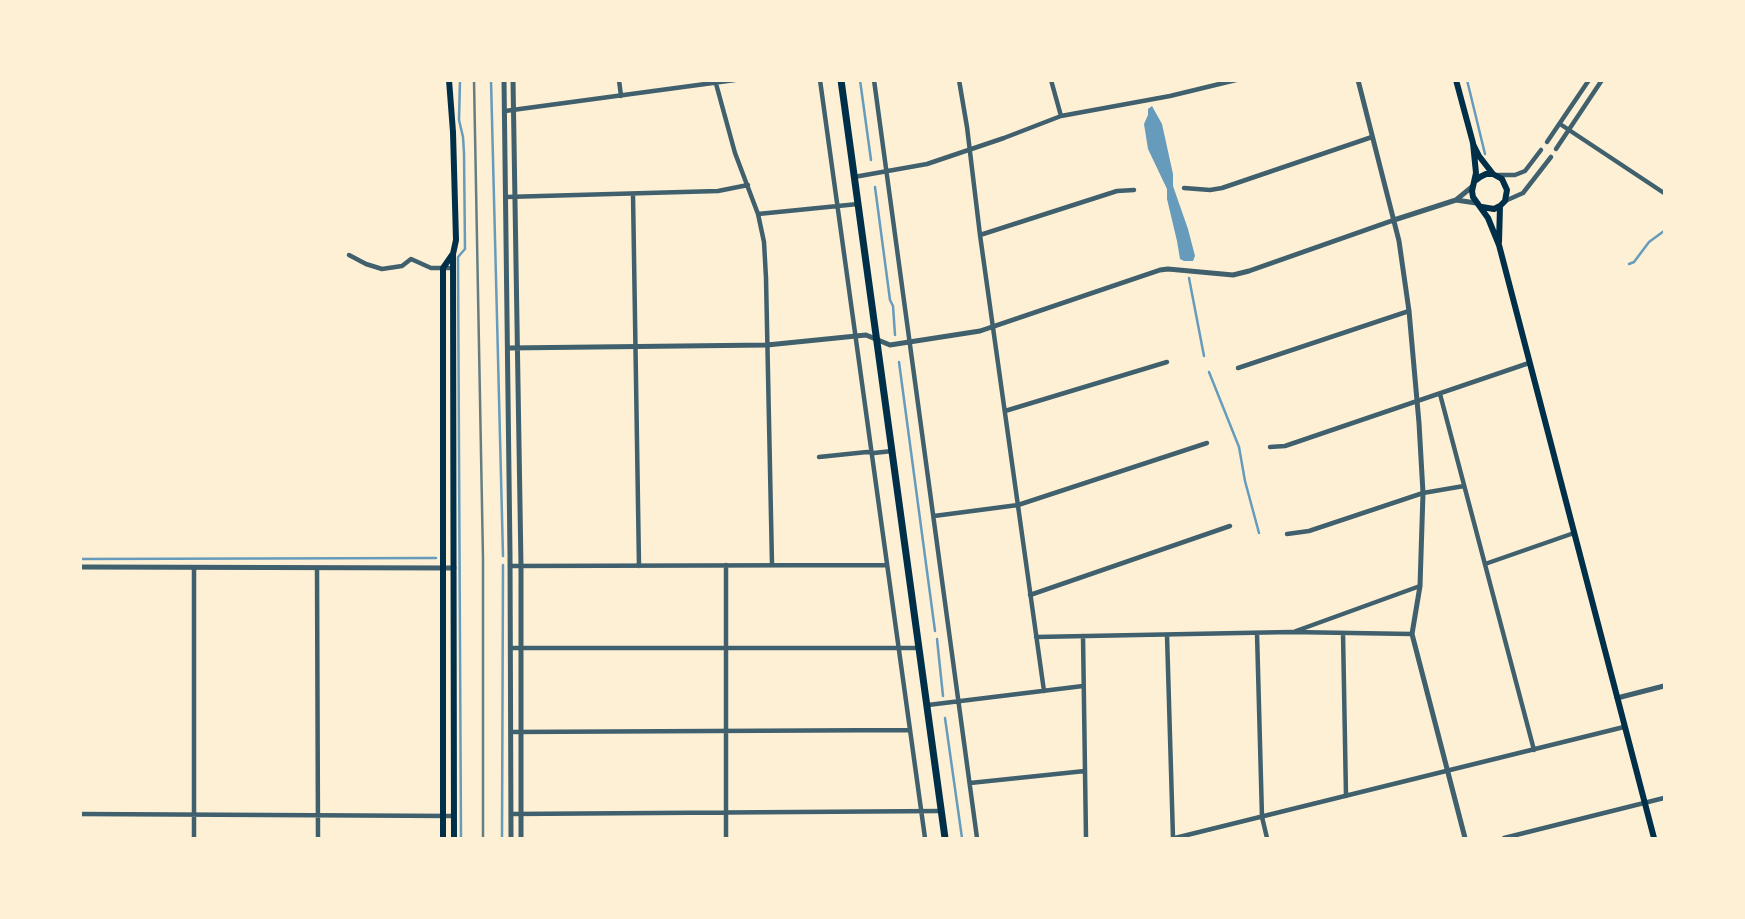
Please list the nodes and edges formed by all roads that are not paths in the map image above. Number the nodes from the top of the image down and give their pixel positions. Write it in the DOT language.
graph roads {
  1 [pos="449,80"];
  2 [pos="504,80"];
  3 [pos="513,80"];
  4 [pos="619,80"];
  5 [pos="735,80"];
  6 [pos="820,80"];
  7 [pos="841,80"];
  8 [pos="874,80"];
  9 [pos="959,80"];
  10 [pos="1051,80"];
  11 [pos="1236,80"];
  12 [pos="1358,80"];
  13 [pos="1456,80"];
  14 [pos="1589,80"];
  15 [pos="1602,80"];
  16 [pos="715,82"];
  17 [pos="621,96"];
  18 [pos="513,109"];
  19 [pos="505,111"];
  20 [pos="1061,116"];
  21 [pos="1560,124"];
  22 [pos="1568,129"];
  23 [pos="1372,137"];
  24 [pos="1547,142"];
  25 [pos="1473,143"];
  26 [pos="1556,149"];
  27 [pos="1541,150"];
  28 [pos="969,151"];
  29 [pos="1537,156"];
  30 [pos="1551,157"];
  31 [pos="1547,164"];
  32 [pos="887,171"];
  33 [pos="1495,174"];
  34 [pos="854,177"];
  35 [pos="1474,184"];
  36 [pos="748,185"];
  37 [pos="1184,188"];
  38 [pos="1134,190"];
  39 [pos="1664,193"];
  40 [pos="633,194"];
  41 [pos="506,197"];
  42 [pos="515,197"];
  43 [pos="1456,200"];
  44 [pos="858,204"];
  45 [pos="1502,204"];
  46 [pos="1478,205"];
  47 [pos="837,206"];
  48 [pos="758,214"];
  49 [pos="1394,220"];
  50 [pos="980,235"];
  51 [pos="1499,245"];
  52 [pos="453,254"];
  53 [pos="349,256"];
  54 [pos="443,268"];
  55 [pos="453,268"];
  56 [pos="443,298"];
  57 [pos="453,298"];
  58 [pos="1409,310"];
  59 [pos="993,327"];
  60 [pos="855,335"];
  61 [pos="877,339"];
  62 [pos="910,342"];
  63 [pos="767,345"];
  64 [pos="635,347"];
  65 [pos="508,348"];
  66 [pos="518,348"];
  67 [pos="1167,362"];
  68 [pos="1529,363"];
  69 [pos="1238,368"];
  70 [pos="1440,394"];
  71 [pos="1417,400"];
  72 [pos="1005,411"];
  73 [pos="1208,443"];
  74 [pos="1270,447"];
  75 [pos="892,451"];
  76 [pos="872,453"];
  77 [pos="819,457"];
  78 [pos="1464,486"];
  79 [pos="1423,493"];
  80 [pos="1018,505"];
  81 [pos="934,516"];
  82 [pos="1230,526"];
  83 [pos="1574,533"];
  84 [pos="1287,534"];
  85 [pos="772,564"];
  86 [pos="1485,564"];
  87 [pos="726,565"];
  88 [pos="887,565"];
  89 [pos="510,566"];
  90 [pos="521,566"];
  91 [pos="639,566"];
  92 [pos="80,567"];
  93 [pos="194,568"];
  94 [pos="317,568"];
  95 [pos="443,568"];
  96 [pos="454,568"];
  97 [pos="1420,586"];
  98 [pos="1030,595"];
  99 [pos="1291,632"];
  100 [pos="1257,633"];
  101 [pos="1343,633"];
  102 [pos="1412,634"];
  103 [pos="1167,635"];
  104 [pos="1083,636"];
  105 [pos="1036,637"];
  106 [pos="510,648"];
  107 [pos="521,648"];
  108 [pos="726,648"];
  109 [pos="899,648"];
  110 [pos="919,648"];
  111 [pos="1083,686"];
  112 [pos="1664,686"];
  113 [pos="1044,691"];
  114 [pos="1617,698"];
  115 [pos="959,701"];
  116 [pos="927,705"];
  117 [pos="1624,727"];
  118 [pos="910,730"];
  119 [pos="726,731"];
  120 [pos="511,732"];
  121 [pos="521,732"];
  122 [pos="1534,750"];
  123 [pos="1085,771"];
  124 [pos="1447,771"];
  125 [pos="970,783"];
  126 [pos="1346,796"];
  127 [pos="1664,798"];
  128 [pos="1644,803"];
  129 [pos="922,811"];
  130 [pos="941,811"];
  131 [pos="726,812"];
  132 [pos="80,814"];
  133 [pos="194,814"];
  134 [pos="511,814"];
  135 [pos="521,814"];
  136 [pos="318,815"];
  137 [pos="443,816"];
  138 [pos="454,816"];
  139 [pos="1262,817"];
  140 [pos="194,838"];
  141 [pos="318,838"];
  142 [pos="443,838"];
  143 [pos="454,838"];
  144 [pos="511,838"];
  145 [pos="521,838"];
  146 [pos="726,838"];
  147 [pos="925,838"];
  148 [pos="945,838"];
  149 [pos="977,838"];
  150 [pos="1087,838"];
  151 [pos="1174,838"];
  152 [pos="1267,838"];
  153 [pos="1465,838"];
  154 [pos="1504,838"];
  155 [pos="1654,838"];
  1 -- 52 [label="main road"];
  2 -- 19 [label="street"];
  3 -- 18 [label="street"];
  4 -- 17 [label="street"];
  5 -- 16 [label="street"];
  6 -- 47 [label="street"];
  7 -- 34 [label="main road"];
  8 -- 32 [label="street"];
  9 -- 28 [label="street"];
  10 -- 20 [label="street"];
  11 -- 20 [label="street"];
  12 -- 23 [label="street"];
  13 -- 25 [label="main road"];
  14 -- 21 [label="street"];
  15 -- 22 [label="street"];
  16 -- 17 [label="street"];
  16 -- 36 [label="street"];
  17 -- 18 [label="street"];
  18 -- 19 [label="street"];
  18 -- 42 [label="street"];
  19 -- 41 [label="street"];
  20 -- 28 [label="street"];
  21 -- 22 [label="street"];
  21 -- 24 [label="street"];
  22 -- 26 [label="street"];
  22 -- 39 [label="street"];
  23 -- 37 [label="street"];
  23 -- 49 [label="street"];
  25 -- 33 [label="main road"];
  25 -- 35 [label="main road"];
  27 -- 29 [label="street"];
  28 -- 32 [label="street"];
  28 -- 50 [label="street"];
  29 -- 31 [label="street"];
  29 -- 33 [label="street"];
  30 -- 31 [label="street"];
  31 -- 45 [label="street"];
  32 -- 34 [label="street"];
  32 -- 62 [label="street"];
  33 -- 35 [label="main road"];
  33 -- 45 [label="main road"];
  34 -- 44 [label="main road"];
  35 -- 43 [label="street"];
  35 -- 46 [label="main road"];
  36 -- 40 [label="street"];
  36 -- 48 [label="street"];
  38 -- 50 [label="street"];
  40 -- 42 [label="street"];
  40 -- 64 [label="street"];
  41 -- 42 [label="street"];
  41 -- 65 [label="street"];
  42 -- 66 [label="street"];
  43 -- 46 [label="street"];
  43 -- 49 [label="street"];
  44 -- 47 [label="street"];
  44 -- 61 [label="main road"];
  45 -- 46 [label="main road"];
  45 -- 51 [label="main road"];
  46 -- 51 [label="main road"];
  47 -- 48 [label="street"];
  47 -- 60 [label="street"];
  48 -- 63 [label="street"];
  49 -- 58 [label="street"];
  49 -- 59 [label="street"];
  50 -- 59 [label="street"];
  51 -- 68 [label="main road"];
  52 -- 54 [label="main road"];
  52 -- 55 [label="main road"];
  53 -- 54 [label="street"];
  54 -- 55 [label="street"];
  54 -- 56 [label="main road"];
  55 -- 57 [label="main road"];
  56 -- 57 [label="main road"];
  56 -- 95 [label="main road"];
  57 -- 96 [label="main road"];
  58 -- 69 [label="street"];
  58 -- 71 [label="street"];
  59 -- 62 [label="street"];
  59 -- 72 [label="street"];
  60 -- 61 [label="street"];
  60 -- 63 [label="street"];
  60 -- 76 [label="street"];
  61 -- 62 [label="street"];
  61 -- 75 [label="main road"];
  62 -- 81 [label="street"];
  63 -- 64 [label="street"];
  63 -- 85 [label="street"];
  64 -- 66 [label="street"];
  64 -- 91 [label="street"];
  65 -- 66 [label="street"];
  65 -- 89 [label="street"];
  66 -- 90 [label="street"];
  67 -- 72 [label="street"];
  68 -- 70 [label="street"];
  68 -- 83 [label="main road"];
  70 -- 71 [label="street"];
  70 -- 78 [label="street"];
  71 -- 74 [label="street"];
  71 -- 79 [label="street"];
  72 -- 80 [label="street"];
  73 -- 80 [label="street"];
  75 -- 76 [label="street"];
  75 -- 110 [label="main road"];
  76 -- 77 [label="street"];
  76 -- 88 [label="street"];
  78 -- 79 [label="street"];
  78 -- 86 [label="street"];
  79 -- 84 [label="street"];
  79 -- 97 [label="street"];
  80 -- 81 [label="street"];
  80 -- 98 [label="street"];
  81 -- 115 [label="street"];
  82 -- 98 [label="street"];
  83 -- 86 [label="street"];
  83 -- 114 [label="main road"];
  85 -- 87 [label="street"];
  85 -- 88 [label="street"];
  86 -- 122 [label="street"];
  87 -- 91 [label="street"];
  87 -- 108 [label="street"];
  88 -- 109 [label="street"];
  89 -- 90 [label="street"];
  89 -- 106 [label="street"];
  90 -- 91 [label="street"];
  90 -- 107 [label="street"];
  92 -- 93 [label="street"];
  93 -- 94 [label="street"];
  93 -- 133 [label="street"];
  94 -- 95 [label="street"];
  94 -- 136 [label="street"];
  95 -- 96 [label="street"];
  95 -- 137 [label="main road"];
  96 -- 138 [label="main road"];
  97 -- 99 [label="street"];
  97 -- 102 [label="street"];
  98 -- 105 [label="street"];
  99 -- 100 [label="street"];
  99 -- 101 [label="street"];
  100 -- 103 [label="street"];
  100 -- 139 [label="street"];
  101 -- 102 [label="street"];
  101 -- 126 [label="street"];
  102 -- 124 [label="street"];
  103 -- 104 [label="street"];
  103 -- 151 [label="street"];
  104 -- 105 [label="street"];
  104 -- 111 [label="street"];
  105 -- 113 [label="street"];
  106 -- 107 [label="street"];
  106 -- 120 [label="street"];
  107 -- 108 [label="street"];
  107 -- 121 [label="street"];
  108 -- 109 [label="street"];
  108 -- 119 [label="street"];
  109 -- 110 [label="street"];
  109 -- 118 [label="street"];
  110 -- 116 [label="main road"];
  111 -- 113 [label="street"];
  111 -- 123 [label="street"];
  112 -- 114 [label="street"];
  113 -- 115 [label="street"];
  114 -- 117 [label="main road"];
  115 -- 116 [label="street"];
  115 -- 125 [label="street"];
  116 -- 130 [label="main road"];
  117 -- 122 [label="street"];
  117 -- 128 [label="main road"];
  118 -- 119 [label="street"];
  118 -- 129 [label="street"];
  119 -- 121 [label="street"];
  119 -- 131 [label="street"];
  120 -- 121 [label="street"];
  120 -- 134 [label="street"];
  121 -- 135 [label="street"];
  122 -- 124 [label="street"];
  123 -- 125 [label="street"];
  123 -- 150 [label="street"];
  124 -- 126 [label="street"];
  124 -- 153 [label="street"];
  125 -- 149 [label="street"];
  126 -- 139 [label="street"];
  127 -- 128 [label="street"];
  128 -- 154 [label="street"];
  128 -- 155 [label="main road"];
  129 -- 130 [label="street"];
  129 -- 131 [label="street"];
  129 -- 147 [label="street"];
  130 -- 148 [label="main road"];
  131 -- 135 [label="street"];
  131 -- 146 [label="street"];
  132 -- 133 [label="street"];
  133 -- 136 [label="street"];
  133 -- 140 [label="street"];
  134 -- 135 [label="street"];
  134 -- 144 [label="street"];
  135 -- 145 [label="street"];
  136 -- 137 [label="street"];
  136 -- 141 [label="street"];
  137 -- 138 [label="street"];
  137 -- 142 [label="main road"];
  138 -- 143 [label="main road"];
  139 -- 151 [label="street"];
  139 -- 152 [label="street"];
}
